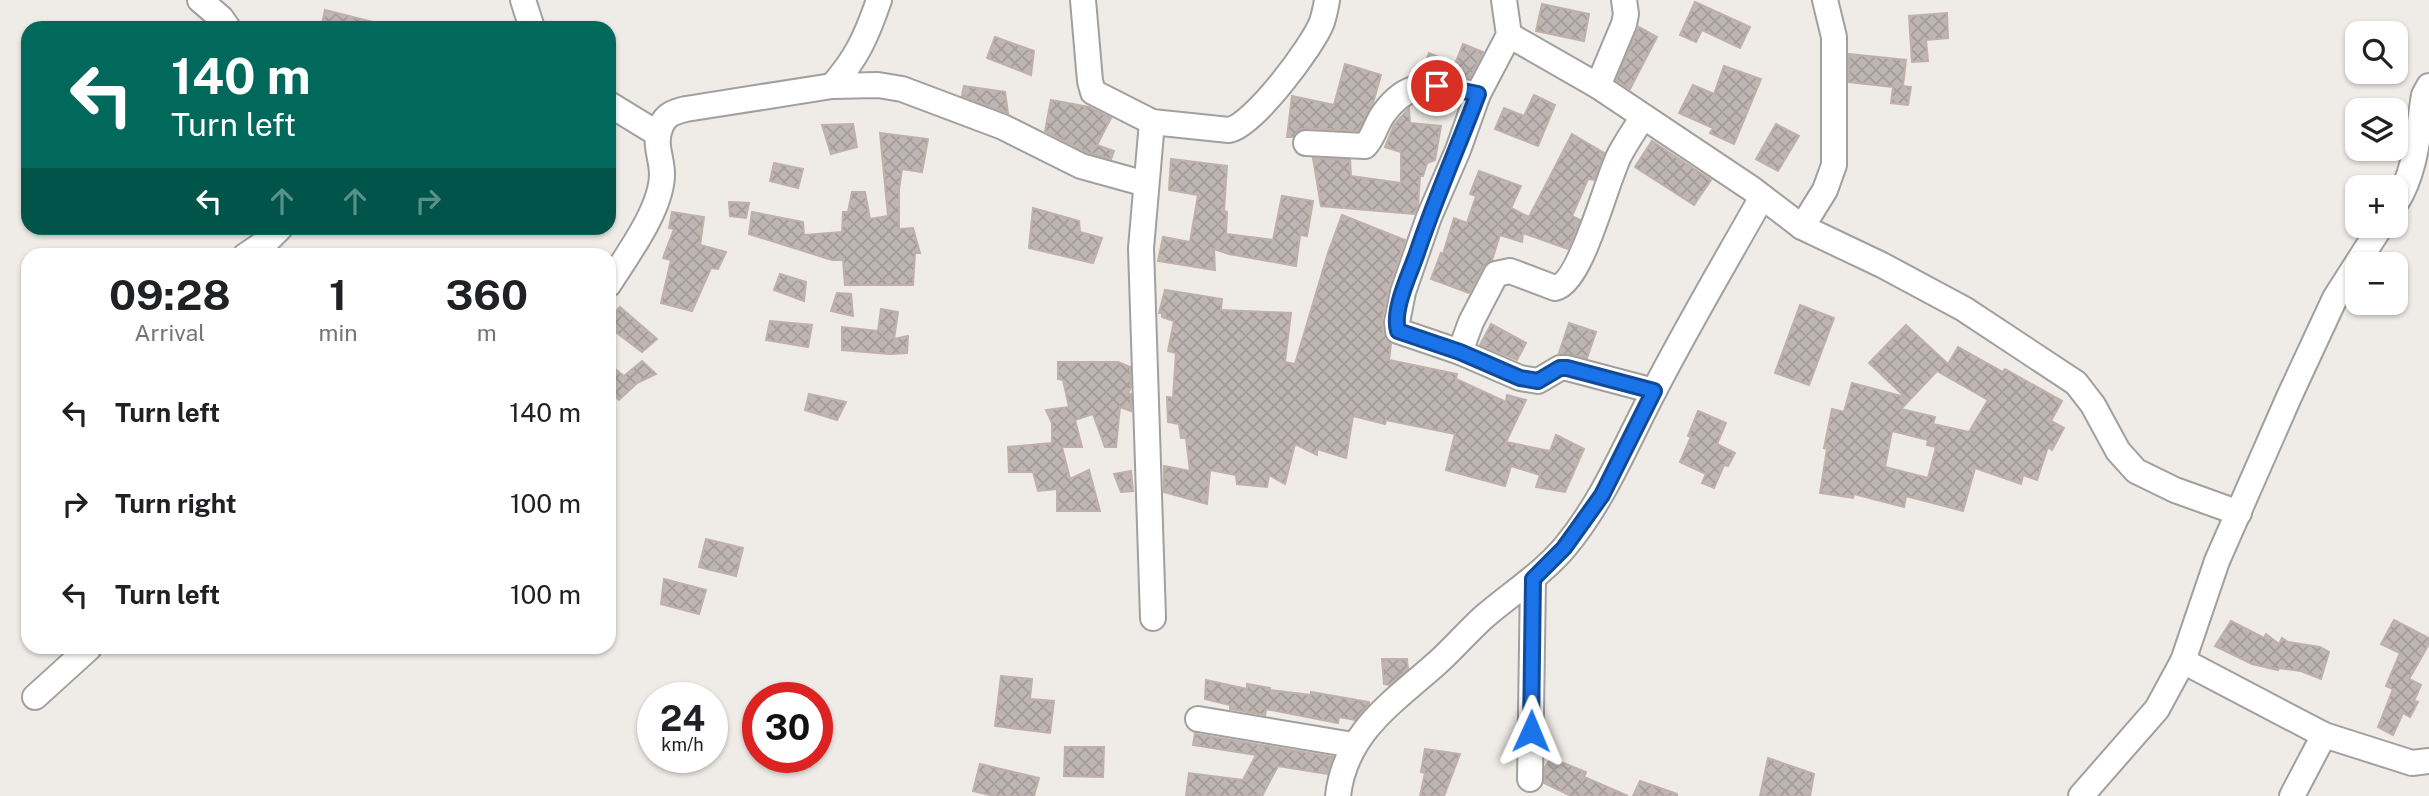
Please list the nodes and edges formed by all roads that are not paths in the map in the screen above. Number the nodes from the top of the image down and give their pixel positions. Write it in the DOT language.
graph roads {
  1 [pos="200,0"];
  2 [pos="523,0"];
  3 [pos="879,0"];
  4 [pos="1083,0"];
  5 [pos="1327,0"];
  6 [pos="1504,0"];
  7 [pos="1624,0"];
  8 [pos="1825,0"];
  9 [pos="223,21"];
  10 [pos="530,21"];
  11 [pos="1509,35"];
  12 [pos="832,86"];
  13 [pos="1598,86"];
  14 [pos="2429,86"];
  15 [pos="1478,94"];
  16 [pos="616,108"];
  17 [pos="1643,117"];
  18 [pos="1152,122"];
  19 [pos="658,134"];
  20 [pos="1306,143"];
  21 [pos="2408,177"];
  22 [pos="1146,184"];
  23 [pos="1762,197"];
  24 [pos="1802,227"];
  25 [pos="273,235"];
  26 [pos="2373,238"];
  27 [pos="257,248"];
  28 [pos="616,273"];
  29 [pos="1460,352"];
  30 [pos="1654,391"];
  31 [pos="2239,513"];
  32 [pos="1533,579"];
  33 [pos="1153,618"];
  34 [pos="82,654"];
  35 [pos="2183,661"];
  36 [pos="35,697"];
  37 [pos="1198,719"];
  38 [pos="2324,736"];
  39 [pos="1353,745"];
  40 [pos="2429,761"];
  41 [pos="1530,779"];
  42 [pos="1338,796"];
  43 [pos="2081,796"];
  44 [pos="2292,796"];
  1 -- 9 [label="street"];
  2 -- 10 [label="street"];
  3 -- 12 [label="street"];
  4 -- 18 [label="street"];
  5 -- 18 [label="street"];
  6 -- 11 [label="street"];
  7 -- 13 [label="street"];
  8 -- 24 [label="street"];
  11 -- 13 [label="street"];
  11 -- 15 [label="street"];
  12 -- 19 [label="street"];
  12 -- 22 [label="street"];
  13 -- 17 [label="street"];
  14 -- 21 [label="street"];
  15 -- 20 [label="street"];
  15 -- 29 [label="street"];
  16 -- 19 [label="street"];
  17 -- 23 [label="street"];
  17 -- 29 [label="street"];
  18 -- 22 [label="street"];
  19 -- 28 [label="street"];
  22 -- 33 [label="street"];
  23 -- 24 [label="street"];
  23 -- 30 [label="street"];
  24 -- 31 [label="street"];
  25 -- 27 [label="street"];
  26 -- 31 [label="street"];
  29 -- 30 [label="street"];
  30 -- 32 [label="street"];
  31 -- 35 [label="street"];
  32 -- 39 [label="street"];
  32 -- 41 [label="street"];
  34 -- 36 [label="street"];
  35 -- 38 [label="street"];
  35 -- 43 [label="street"];
  37 -- 39 [label="street"];
  38 -- 40 [label="street"];
  38 -- 44 [label="street"];
  39 -- 42 [label="street"];
}
